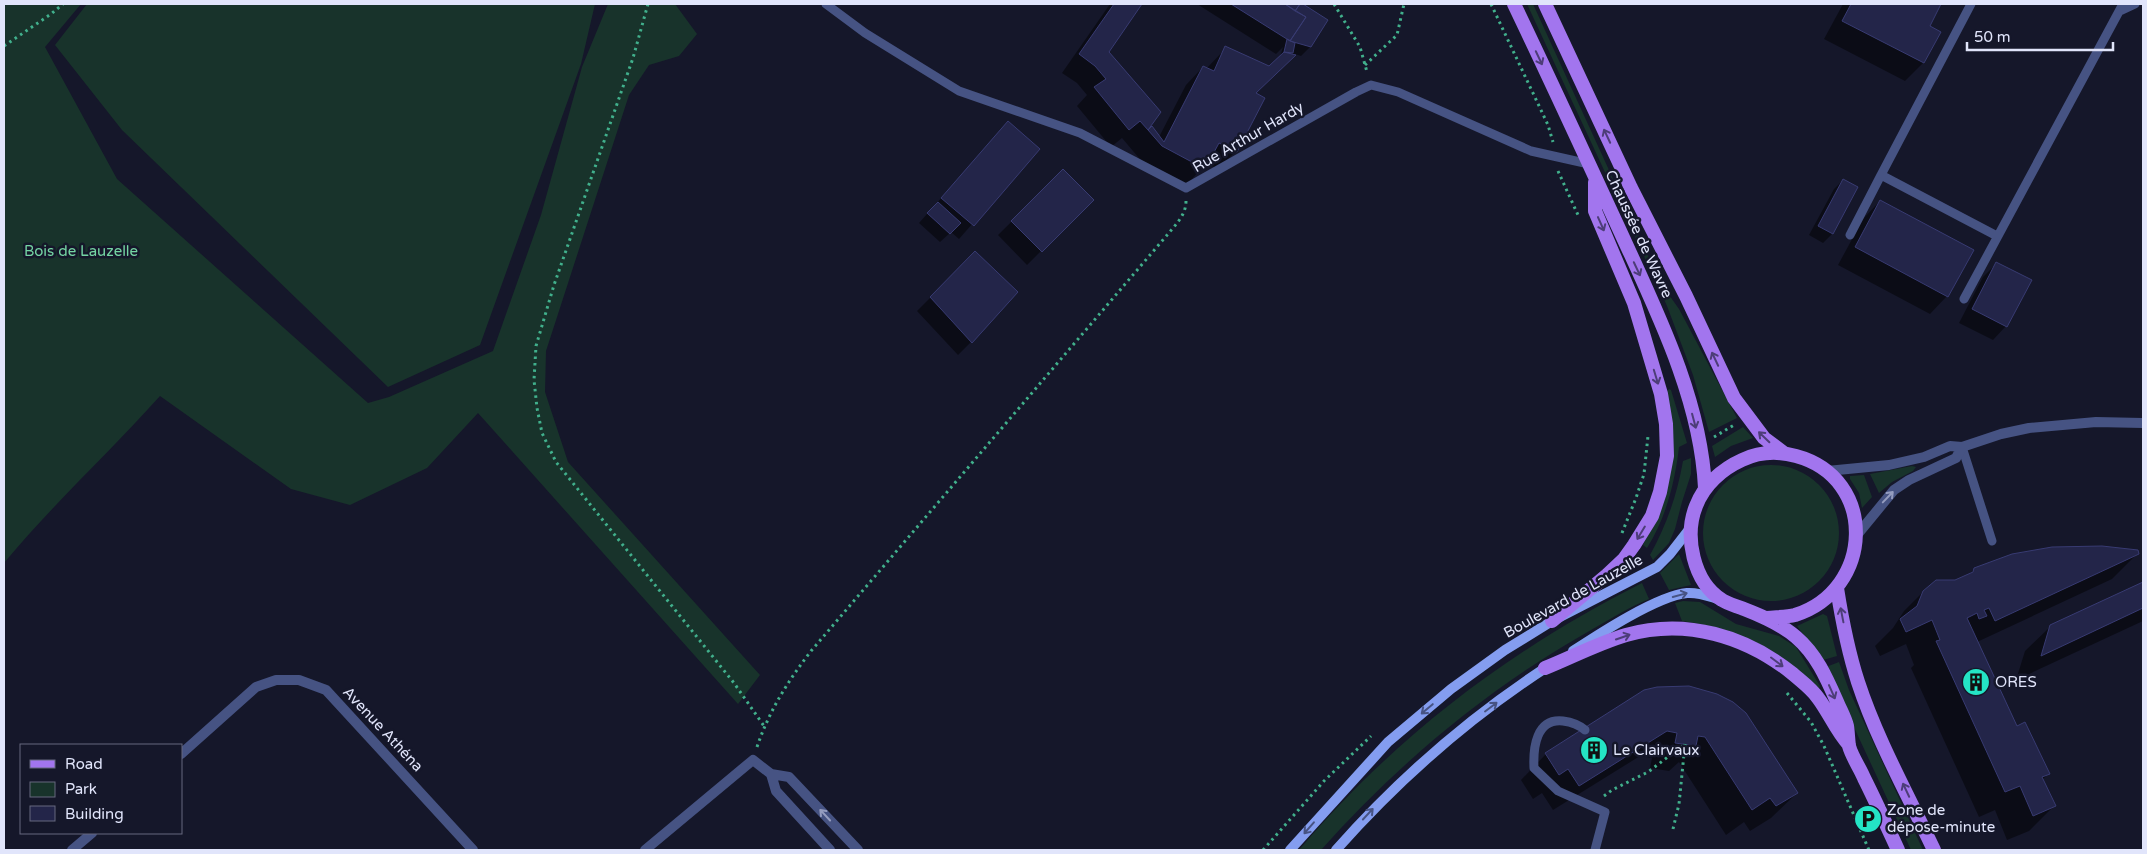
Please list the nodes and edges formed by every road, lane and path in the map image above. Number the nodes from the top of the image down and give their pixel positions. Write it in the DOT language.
graph roads {
  1 [pos="63,4"];
  2 [pos="648,4"];
  3 [pos="826,4"];
  4 [pos="1334,4"];
  5 [pos="1404,4"];
  6 [pos="1491,4"];
  7 [pos="1514,4"];
  8 [pos="1545,4"];
  9 [pos="1971,4"];
  10 [pos="2135,4"];
  11 [pos="2122,7"];
  12 [pos="4,46"];
  13 [pos="1365,65"];
  14 [pos="1371,85"];
  15 [pos="1554,157"];
  16 [pos="1589,164"];
  17 [pos="1881,175"];
  18 [pos="1595,177"];
  19 [pos="1186,188"];
  20 [pos="1582,224"];
  21 [pos="1850,235"];
  22 [pos="1997,236"];
  23 [pos="1964,298"];
  24 [pos="2143,423"];
  25 [pos="1648,432"];
  26 [pos="1962,447"];
  27 [pos="1784,453"];
  28 [pos="1827,471"];
  29 [pos="1705,488"];
  30 [pos="1691,527"];
  31 [pos="1857,535"];
  32 [pos="1624,538"];
  33 [pos="1992,542"];
  34 [pos="1837,588"];
  35 [pos="1721,600"];
  36 [pos="1767,618"];
  37 [pos="1552,621"];
  38 [pos="1545,668"];
  39 [pos="1781,688"];
  40 [pos="764,726"];
  41 [pos="1584,730"];
  42 [pos="1849,746"];
  43 [pos="182,753"];
  44 [pos="753,760"];
  45 [pos="771,774"];
  46 [pos="1590,806"];
  47 [pos="1672,829"];
  48 [pos="91,834"];
  49 [pos="72,850"];
  50 [pos="473,850"];
  51 [pos="645,850"];
  52 [pos="830,850"];
  53 [pos="858,850"];
  54 [pos="1290,850"];
  55 [pos="1336,850"];
  56 [pos="1595,850"];
  57 [pos="1869,850"];
  58 [pos="1898,850"];
  59 [pos="1934,850"];
  1 -- 12 [label="path"];
  2 -- 40 [label="path"];
  3 -- 19 [label="lane, Rue Arthur Hardy"];
  4 -- 13 [label="path"];
  5 -- 13 [label="path"];
  6 -- 15 [label="path"];
  7 -- 16 [label="main road, Chaussée de Wavre, one-way"];
  27 -- 8 [label="main road, Chaussée de Wavre, one-way"];
  9 -- 17 [label="lane"];
  10 -- 11 [label="lane"];
  11 -- 22 [label="lane"];
  13 -- 14 [label="path"];
  14 -- 15 [label="lane"];
  14 -- 19 [label="lane, Rue Arthur Hardy"];
  15 -- 16 [label="lane"];
  15 -- 20 [label="path"];
  16 -- 18 [label="main road, Chaussée de Wavre"];
  17 -- 21 [label="lane"];
  17 -- 22 [label="lane"];
  18 -- 29 [label="main road, Chaussée de Wavre, one-way"];
  18 -- 37 [label="main road, one-way"];
  19 -- 40 [label="path"];
  22 -- 23 [label="lane"];
  24 -- 26 [label="street"];
  25 -- 32 [label="path"];
  26 -- 28 [label="street"];
  31 -- 26 [label="street, one-way"];
  26 -- 33 [label="lane"];
  27 -- 28 [label="main road, Chaussée de Wavre"];
  27 -- 29 [label="main road, Chaussée de Wavre"];
  28 -- 31 [label="main road, Chaussée de Wavre"];
  29 -- 30 [label="main road, Chaussée de Wavre"];
  30 -- 35 [label="main road, Chaussée de Wavre"];
  30 -- 37 [label="main road, Boulevard de Lauzelle"];
  31 -- 34 [label="main road, Chaussée de Wavre"];
  34 -- 36 [label="main road, Chaussée de Wavre"];
  59 -- 34 [label="main road, one-way"];
  35 -- 36 [label="main road, Chaussée de Wavre"];
  38 -- 35 [label="main road, one-way"];
  36 -- 42 [label="main road, Chaussée de Wavre, one-way"];
  37 -- 54 [label="main road, Boulevard de Lauzelle, one-way"];
  38 -- 42 [label="main road, one-way"];
  55 -- 38 [label="main road, one-way"];
  39 -- 57 [label="path"];
  40 -- 44 [label="path"];
  41 -- 46 [label="lane"];
  42 -- 58 [label="main road, Chaussée de Wavre"];
  43 -- 50 [label="street, Avenue Athéna"];
  44 -- 45 [label="street"];
  44 -- 51 [label="street"];
  45 -- 52 [label="street"];
  53 -- 45 [label="street, one-way"];
  46 -- 47 [label="path"];
  46 -- 56 [label="lane"];
  48 -- 49 [label="street"];
}
